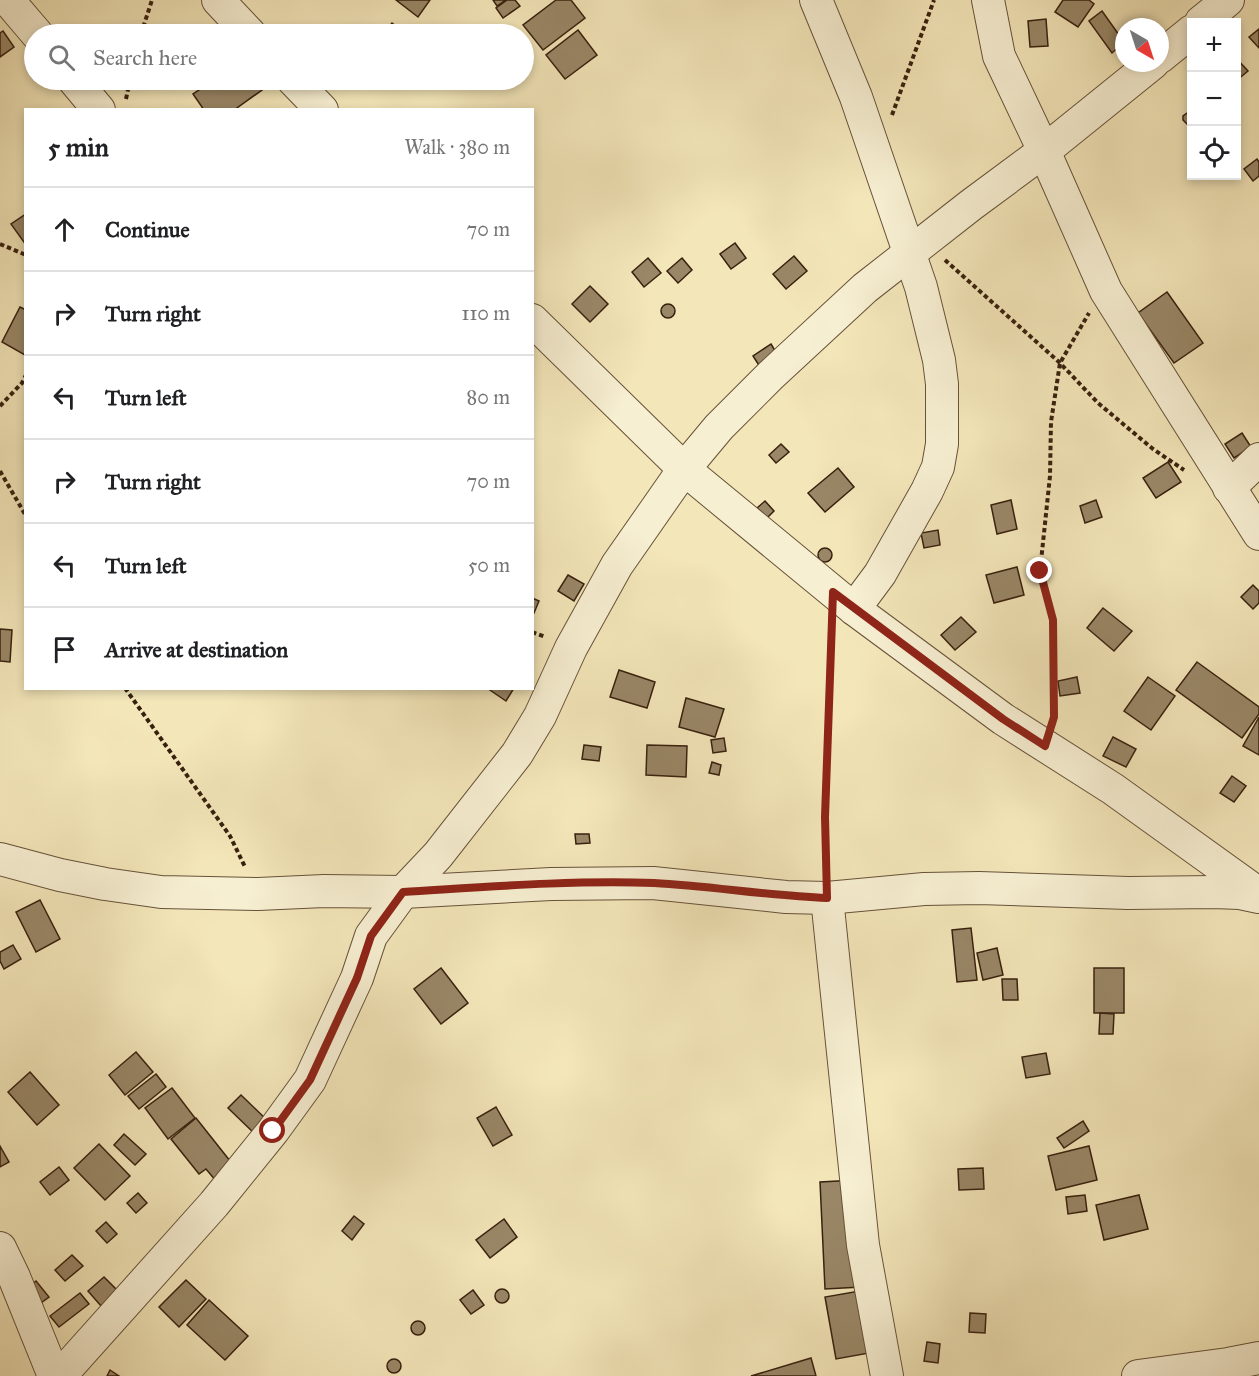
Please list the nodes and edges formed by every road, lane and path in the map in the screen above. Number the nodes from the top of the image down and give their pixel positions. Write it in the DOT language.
graph roads {
  1 [pos="8,0"];
  2 [pos="152,0"];
  3 [pos="218,0"];
  4 [pos="816,0"];
  5 [pos="934,0"];
  6 [pos="988,0"];
  7 [pos="1228,0"];
  8 [pos="1207,18"];
  9 [pos="28,24"];
  10 [pos="144,24"];
  11 [pos="241,24"];
  12 [pos="1187,34"];
  13 [pos="1169,49"];
  14 [pos="1142,72"];
  15 [pos="82,90"];
  16 [pos="128,90"];
  17 [pos="303,90"];
  18 [pos="97,108"];
  19 [pos="124,108"];
  20 [pos="320,108"];
  21 [pos="1044,151"];
  22 [pos="877,158"];
  23 [pos="0,244"];
  24 [pos="919,246"];
  25 [pos="24,254"];
  26 [pos="1106,291"];
  27 [pos="534,322"];
  28 [pos="1060,363"];
  29 [pos="24,379"];
  30 [pos="0,406"];
  31 [pos="1259,459"];
  32 [pos="684,468"];
  33 [pos="0,471"];
  34 [pos="1186,472"];
  35 [pos="1229,488"];
  36 [pos="24,513"];
  37 [pos="1259,534"];
  38 [pos="843,600"];
  39 [pos="126,690"];
  40 [pos="1045,746"];
  41 [pos="0,859"];
  42 [pos="403,892"];
  43 [pos="258,894"];
  44 [pos="1259,895"];
  45 [pos="827,898"];
  46 [pos="0,1248"];
  47 [pos="1259,1358"];
  48 [pos="54,1376"];
  49 [pos="60,1376"];
  50 [pos="887,1376"];
  51 [pos="1138,1376"];
  1 -- 9 [label="street"];
  2 -- 10 [label="path"];
  3 -- 11 [label="street"];
  4 -- 22 [label="street"];
  5 -- 22 [label="path"];
  6 -- 21 [label="street"];
  7 -- 8 [label="street"];
  12 -- 13 [label="street"];
  14 -- 21 [label="street"];
  15 -- 18 [label="street"];
  16 -- 19 [label="path"];
  17 -- 20 [label="street"];
  21 -- 24 [label="street"];
  21 -- 26 [label="street"];
  22 -- 24 [label="street"];
  23 -- 25 [label="path"];
  24 -- 28 [label="path"];
  24 -- 32 [label="street"];
  24 -- 38 [label="street"];
  26 -- 28 [label="path"];
  26 -- 35 [label="street"];
  27 -- 32 [label="street"];
  28 -- 34 [label="path"];
  28 -- 40 [label="path"];
  29 -- 30 [label="path"];
  31 -- 35 [label="street"];
  32 -- 38 [label="street"];
  32 -- 42 [label="street"];
  33 -- 36 [label="path"];
  35 -- 37 [label="street"];
  38 -- 40 [label="street"];
  38 -- 45 [label="path"];
  39 -- 43 [label="path"];
  40 -- 44 [label="street"];
  41 -- 43 [label="street"];
  42 -- 43 [label="street"];
  42 -- 45 [label="street"];
  42 -- 49 [label="street"];
  44 -- 45 [label="street"];
  45 -- 50 [label="street"];
  46 -- 48 [label="street"];
  47 -- 51 [label="street"];
}
